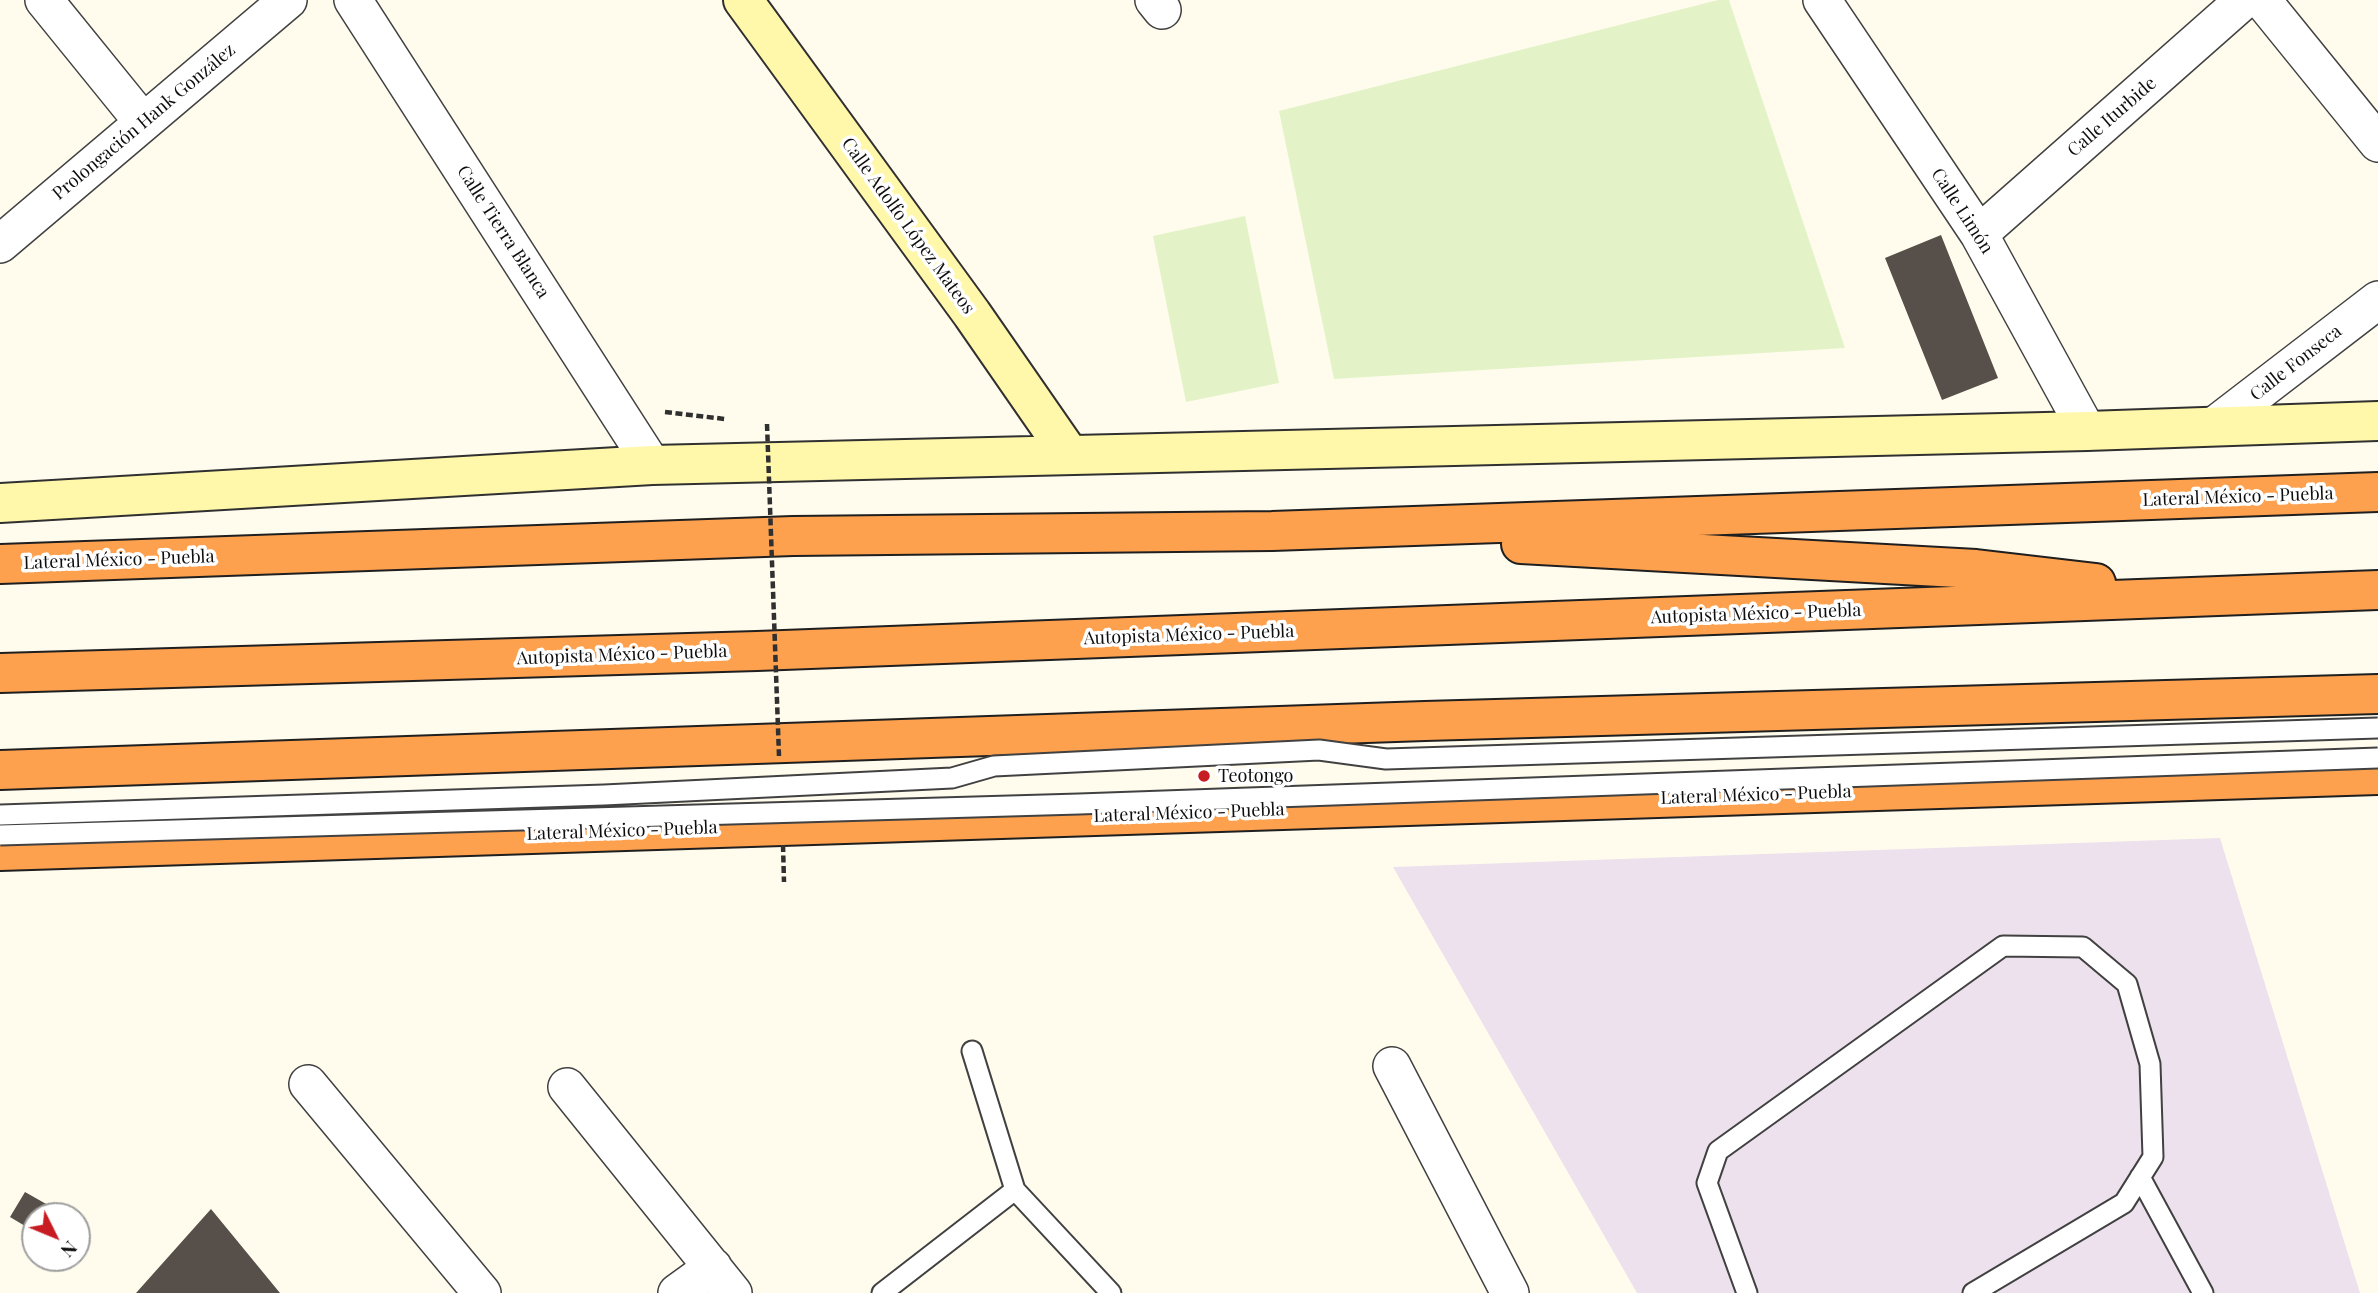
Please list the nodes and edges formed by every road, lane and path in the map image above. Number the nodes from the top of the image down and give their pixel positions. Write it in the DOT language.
graph roads {
  1 [pos="44,0"];
  2 [pos="288,0"];
  3 [pos="353,0"];
  4 [pos="743,0"];
  5 [pos="1822,0"];
  6 [pos="2244,0"];
  7 [pos="2262,0"];
  8 [pos="143,122"];
  9 [pos="2378,143"];
  10 [pos="1979,234"];
  11 [pos="0,244"];
  12 [pos="2378,300"];
  13 [pos="615,406"];
  14 [pos="725,419"];
  15 [pos="2378,421"];
  16 [pos="767,424"];
  17 [pos="2214,426"];
  18 [pos="2087,431"];
  19 [pos="1069,454"];
  20 [pos="652,465"];
  21 [pos="2378,492"];
  22 [pos="0,503"];
  23 [pos="1272,531"];
  24 [pos="0,564"];
  25 [pos="2378,590"];
  26 [pos="2217,597"];
  27 [pos="0,673"];
  28 [pos="2378,694"];
  29 [pos="2378,728"];
  30 [pos="779,757"];
  31 [pos="2378,758"];
  32 [pos="0,770"];
  33 [pos="2378,775"];
  34 [pos="0,815"];
  35 [pos="0,835"];
  36 [pos="783,841"];
  37 [pos="0,851"];
  38 [pos="784,882"];
  39 [pos="972,1051"];
  40 [pos="1392,1066"];
  41 [pos="308,1084"];
  42 [pos="567,1087"];
  43 [pos="2140,1177"];
  44 [pos="1015,1190"];
  45 [pos="723,1280"];
  46 [pos="482,1293"];
  47 [pos="677,1293"];
  48 [pos="882,1293"];
  49 [pos="1111,1293"];
  50 [pos="1510,1293"];
  51 [pos="1747,1293"];
  52 [pos="1973,1293"];
  53 [pos="2203,1293"];
  1 -- 8 [label="street"];
  2 -- 8 [label="street, Prolongación Hank González"];
  3 -- 13 [label="street, Calle Tierra Blanca"];
  4 -- 19 [label="street, Calle Adolfo López Mateos"];
  5 -- 10 [label="street, Calle Limón"];
  6 -- 10 [label="street, Calle Iturbide"];
  7 -- 9 [label="street"];
  8 -- 11 [label="street, Prolongación Hank González"];
  10 -- 18 [label="street, Calle Limón"];
  12 -- 17 [label="street, Calle Fonseca"];
  13 -- 14 [label="path"];
  13 -- 20 [label="street, Calle Tierra Blanca"];
  15 -- 17 [label="street"];
  16 -- 30 [label="path, bridge"];
  17 -- 18 [label="street"];
  18 -- 19 [label="street"];
  19 -- 20 [label="street"];
  20 -- 22 [label="street"];
  21 -- 23 [label="highway, Lateral México - Puebla"];
  23 -- 24 [label="highway, Lateral México - Puebla"];
  23 -- 26 [label="highway"];
  25 -- 26 [label="highway, Autopista México - Puebla"];
  26 -- 27 [label="highway, Autopista México - Puebla"];
  28 -- 32 [label="highway"];
  29 -- 34 [label="lane, bridge"];
  31 -- 35 [label="lane, bridge"];
  33 -- 37 [label="highway, Lateral México - Puebla"];
  36 -- 38 [label="path, bridge"];
  39 -- 44 [label="lane"];
  40 -- 50 [label="street"];
  41 -- 46 [label="street"];
  42 -- 45 [label="street"];
  43 -- 51 [label="lane"];
  43 -- 52 [label="lane"];
  43 -- 53 [label="lane"];
  44 -- 48 [label="lane"];
  44 -- 49 [label="lane"];
  45 -- 47 [label="street"];
}
